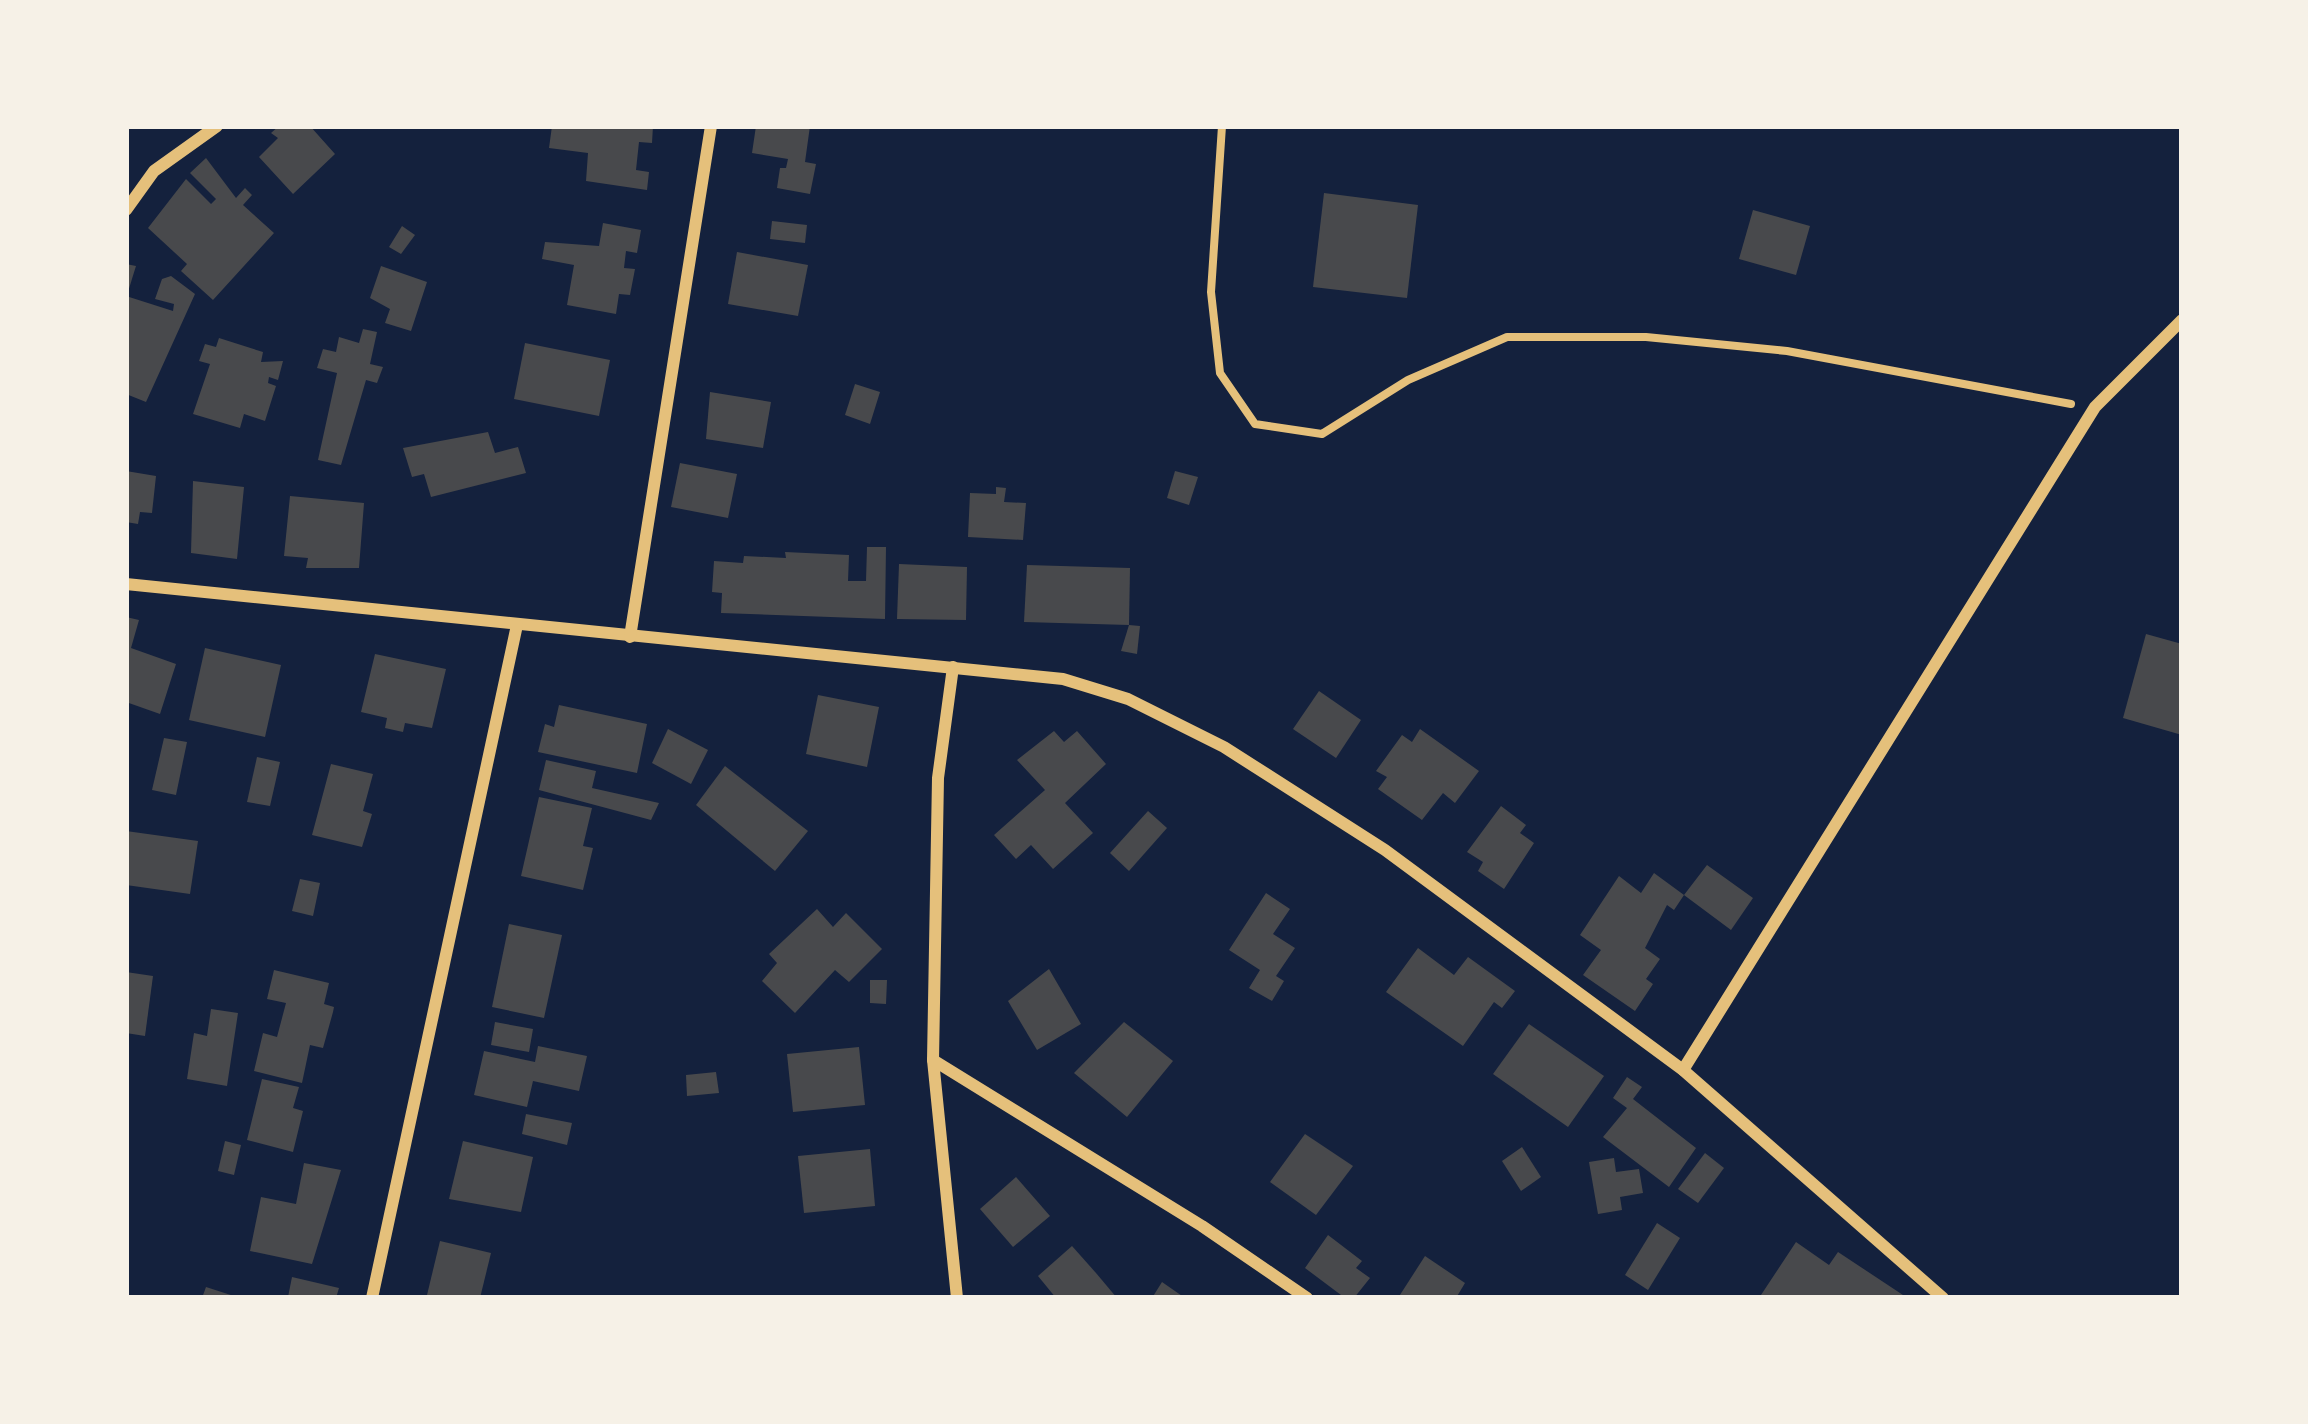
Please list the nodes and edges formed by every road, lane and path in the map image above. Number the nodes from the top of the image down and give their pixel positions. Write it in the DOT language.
graph roads {
  1 [pos="217,126"];
  2 [pos="711,126"];
  3 [pos="1222,126"];
  4 [pos="126,210"];
  5 [pos="2182,320"];
  6 [pos="2095,407"];
  7 [pos="126,584"];
  8 [pos="518,625"];
  9 [pos="630,637"];
  10 [pos="952,667"];
  11 [pos="933,1060"];
  12 [pos="1683,1070"];
  13 [pos="372,1298"];
  14 [pos="957,1298"];
  15 [pos="1306,1298"];
  16 [pos="1943,1298"];
  1 -- 4 [label="street"];
  2 -- 9 [label="street"];
  3 -- 6 [label="path"];
  5 -- 6 [label="street"];
  6 -- 12 [label="street"];
  7 -- 8 [label="street"];
  8 -- 9 [label="street"];
  8 -- 13 [label="street"];
  9 -- 10 [label="street"];
  10 -- 11 [label="street"];
  10 -- 12 [label="street"];
  11 -- 14 [label="street"];
  11 -- 15 [label="street"];
  12 -- 16 [label="street"];
}
